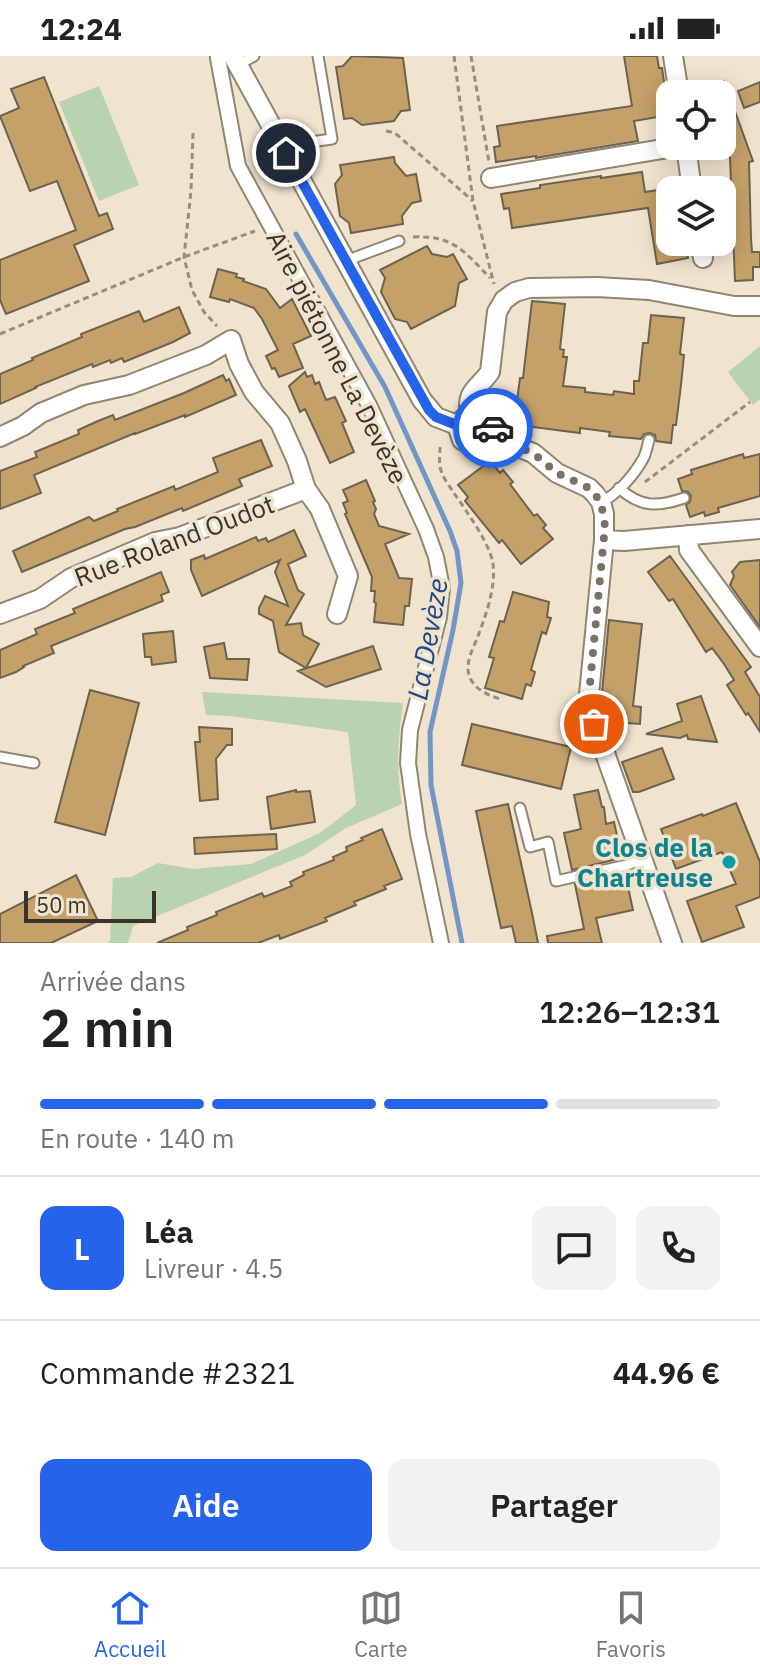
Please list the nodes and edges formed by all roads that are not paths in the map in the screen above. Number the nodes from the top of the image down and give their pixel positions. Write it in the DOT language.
graph roads {
  1 [pos="221,56"];
  2 [pos="318,56"];
  3 [pos="673,56"];
  4 [pos="242,59"];
  5 [pos="677,80"];
  6 [pos="656,150"];
  7 [pos="286,153"];
  8 [pos="491,178"];
  9 [pos="399,241"];
  10 [pos="347,262"];
  11 [pos="760,306"];
  12 [pos="464,420"];
  13 [pos="0,437"];
  14 [pos="495,438"];
  15 [pos="649,440"];
  16 [pos="619,488"];
  17 [pos="306,489"];
  18 [pos="684,498"];
  19 [pos="601,502"];
  20 [pos="760,529"];
  21 [pos="688,535"];
  22 [pos="604,540"];
  23 [pos="0,614"];
  24 [pos="337,614"];
  25 [pos="760,647"];
  26 [pos="0,757"];
  27 [pos="34,763"];
  28 [pos="520,808"];
  29 [pos="642,859"];
  30 [pos="441,943"];
  31 [pos="672,943"];
  1 -- 30 [label="street, Aire piétonne La Devèze"];
  2 -- 7 [label="lane"];
  3 -- 5 [label="street"];
  4 -- 7 [label="street"];
  6 -- 8 [label="street"];
  7 -- 10 [label="street"];
  9 -- 10 [label="lane"];
  10 -- 12 [label="street"];
  11 -- 12 [label="street"];
  12 -- 14 [label="street"];
  12 -- 14 [label="street"];
  13 -- 17 [label="street"];
  14 -- 19 [label="street"];
  15 -- 16 [label="lane"];
  16 -- 18 [label="lane"];
  16 -- 19 [label="lane"];
  17 -- 23 [label="street, Rue Roland Oudot"];
  17 -- 24 [label="street"];
  19 -- 22 [label="street"];
  20 -- 21 [label="street"];
  21 -- 22 [label="street"];
  21 -- 25 [label="street"];
  22 -- 29 [label="street"];
  26 -- 27 [label="lane"];
  28 -- 29 [label="lane"];
  29 -- 31 [label="street"];
}
